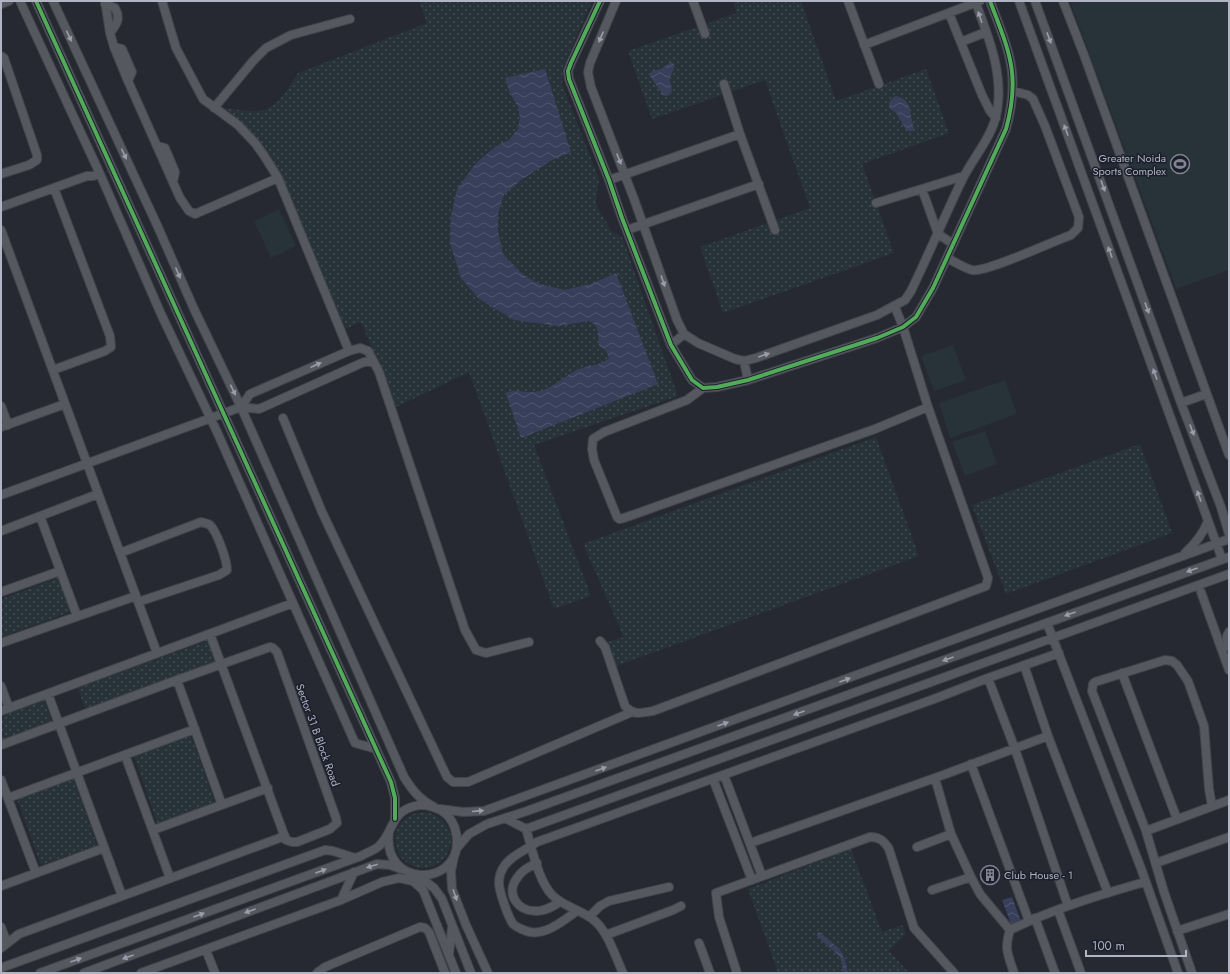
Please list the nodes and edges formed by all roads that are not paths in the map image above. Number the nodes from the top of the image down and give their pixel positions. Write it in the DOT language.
graph roads {
  1 [pos="9,1"];
  2 [pos="20,1"];
  3 [pos="36,1"];
  4 [pos="53,1"];
  5 [pos="162,1"];
  6 [pos="600,1"];
  7 [pos="616,1"];
  8 [pos="693,1"];
  9 [pos="848,1"];
  10 [pos="990,1"];
  11 [pos="1019,1"];
  12 [pos="1035,1"];
  13 [pos="1063,1"];
  14 [pos="105,2"];
  15 [pos="977,2"];
  16 [pos="1,4"];
  17 [pos="949,13"];
  18 [pos="350,19"];
  19 [pos="986,32"];
  20 [pos="705,34"];
  21 [pos="961,42"];
  22 [pos="864,45"];
  23 [pos="1,56"];
  24 [pos="724,84"];
  25 [pos="879,84"];
  26 [pos="1013,91"];
  27 [pos="214,108"];
  28 [pos="996,118"];
  29 [pos="740,134"];
  30 [pos="99,171"];
  31 [pos="1,174"];
  32 [pos="625,174"];
  33 [pos="964,176"];
  34 [pos="278,178"];
  35 [pos="609,180"];
  36 [pos="759,184"];
  37 [pos="54,188"];
  38 [pos="922,189"];
  39 [pos="876,203"];
  40 [pos="1,207"];
  41 [pos="643,224"];
  42 [pos="1,230"];
  43 [pos="627,230"];
  44 [pos="775,230"];
  45 [pos="938,234"];
  46 [pos="953,244"];
  47 [pos="947,258"];
  48 [pos="895,307"];
  49 [pos="903,327"];
  50 [pos="684,334"];
  51 [pos="671,345"];
  52 [pos="349,351"];
  53 [pos="744,361"];
  54 [pos="374,362"];
  55 [pos="53,370"];
  56 [pos="748,380"];
  57 [pos="703,388"];
  58 [pos="1206,394"];
  59 [pos="1181,403"];
  60 [pos="65,404"];
  61 [pos="1,406"];
  62 [pos="241,407"];
  63 [pos="928,407"];
  64 [pos="223,413"];
  65 [pos="210,418"];
  66 [pos="283,418"];
  67 [pos="4,426"];
  68 [pos="1229,456"];
  69 [pos="87,462"];
  70 [pos="98,494"];
  71 [pos="1,495"];
  72 [pos="1221,507"];
  73 [pos="1229,514"];
  74 [pos="40,516"];
  75 [pos="1208,521"];
  76 [pos="1,531"];
  77 [pos="1229,534"];
  78 [pos="1229,539"];
  79 [pos="1216,544"];
  80 [pos="120,553"];
  81 [pos="1178,558"];
  82 [pos="1225,558"];
  83 [pos="60,571"];
  84 [pos="1229,574"];
  85 [pos="1,592"];
  86 [pos="1201,592"];
  87 [pos="137,599"];
  88 [pos="293,603"];
  89 [pos="77,616"];
  90 [pos="1047,622"];
  91 [pos="1229,632"];
  92 [pos="210,634"];
  93 [pos="1053,638"];
  94 [pos="600,641"];
  95 [pos="529,642"];
  96 [pos="1,643"];
  97 [pos="1229,647"];
  98 [pos="157,653"];
  99 [pos="1059,653"];
  100 [pos="222,663"];
  101 [pos="1024,665"];
  102 [pos="1229,670"];
  103 [pos="1122,673"];
  104 [pos="988,678"];
  105 [pos="177,680"];
  106 [pos="1,686"];
  107 [pos="48,694"];
  108 [pos="9,708"];
  109 [pos="1,711"];
  110 [pos="632,712"];
  111 [pos="58,723"];
  112 [pos="195,729"];
  113 [pos="1048,736"];
  114 [pos="1,745"];
  115 [pos="376,748"];
  116 [pos="1015,749"];
  117 [pos="125,755"];
  118 [pos="971,764"];
  119 [pos="76,772"];
  120 [pos="724,775"];
  121 [pos="935,778"];
  122 [pos="713,779"];
  123 [pos="1,780"];
  124 [pos="268,788"];
  125 [pos="8,798"];
  126 [pos="1229,800"];
  127 [pos="222,805"];
  128 [pos="1212,806"];
  129 [pos="437,808"];
  130 [pos="505,818"];
  131 [pos="395,819"];
  132 [pos="1177,819"];
  133 [pos="526,829"];
  134 [pos="153,830"];
  135 [pos="1146,831"];
  136 [pos="389,832"];
  137 [pos="951,834"];
  138 [pos="285,836"];
  139 [pos="1229,837"];
  140 [pos="756,841"];
  141 [pos="532,846"];
  142 [pos="917,847"];
  143 [pos="104,848"];
  144 [pos="457,848"];
  145 [pos="454,856"];
  146 [pos="355,858"];
  147 [pos="537,863"];
  148 [pos="1156,863"];
  149 [pos="354,872"];
  150 [pos="36,873"];
  151 [pos="413,874"];
  152 [pos="762,876"];
  153 [pos="971,877"];
  154 [pos="170,878"];
  155 [pos="752,880"];
  156 [pos="1145,882"];
  157 [pos="1,886"];
  158 [pos="669,887"];
  159 [pos="932,890"];
  160 [pos="1108,893"];
  161 [pos="122,896"];
  162 [pos="341,900"];
  163 [pos="560,902"];
  164 [pos="681,906"];
  165 [pos="1068,906"];
  166 [pos="1058,910"];
  167 [pos="577,911"];
  168 [pos="1229,914"];
  169 [pos="589,917"];
  170 [pos="1032,920"];
  171 [pos="1,927"];
  172 [pos="452,927"];
  173 [pos="1010,930"];
  174 [pos="1177,931"];
  175 [pos="606,935"];
  176 [pos="699,943"];
  177 [pos="4,946"];
  178 [pos="206,950"];
  179 [pos="448,955"];
  180 [pos="1,968"];
  181 [pos="40,973"];
  182 [pos="84,973"];
  183 [pos="141,973"];
  184 [pos="215,973"];
  185 [pos="317,973"];
  186 [pos="445,973"];
  187 [pos="456,973"];
  188 [pos="471,973"];
  189 [pos="488,973"];
  190 [pos="623,973"];
  191 [pos="710,973"];
  192 [pos="737,973"];
  193 [pos="954,973"];
  194 [pos="1014,973"];
  195 [pos="1055,973"];
  196 [pos="1081,973"];
  197 [pos="1178,973"];
  198 [pos="1192,973"];
  1 -- 16 [label="street"];
  2 -- 30 [label="street"];
  3 -- 64 [label="street"];
  4 -- 62 [label="street, one-way"];
  5 -- 27 [label="street"];
  6 -- 35 [label="street"];
  7 -- 32 [label="street, one-way"];
  8 -- 20 [label="street"];
  9 -- 22 [label="street"];
  10 -- 26 [label="street"];
  75 -- 11 [label="street, one-way"];
  12 -- 59 [label="street, one-way"];
  13 -- 58 [label="street"];
  14 -- 34 [label="street"];
  15 -- 17 [label="street"];
  19 -- 15 [label="street, one-way"];
  17 -- 21 [label="street"];
  17 -- 22 [label="street"];
  18 -- 27 [label="street"];
  19 -- 21 [label="street"];
  19 -- 28 [label="street"];
  21 -- 28 [label="street"];
  22 -- 25 [label="street"];
  23 -- 31 [label="street"];
  24 -- 29 [label="street"];
  26 -- 46 [label="street"];
  26 -- 47 [label="street"];
  27 -- 34 [label="street"];
  28 -- 33 [label="street"];
  29 -- 32 [label="street"];
  29 -- 36 [label="street"];
  30 -- 37 [label="street"];
  30 -- 65 [label="street"];
  32 -- 35 [label="street"];
  32 -- 41 [label="street"];
  33 -- 38 [label="street"];
  33 -- 45 [label="street"];
  34 -- 52 [label="street"];
  35 -- 43 [label="street"];
  36 -- 41 [label="street"];
  36 -- 44 [label="street"];
  37 -- 40 [label="street"];
  37 -- 55 [label="street"];
  38 -- 39 [label="street"];
  38 -- 45 [label="street"];
  41 -- 43 [label="street"];
  41 -- 50 [label="street, one-way"];
  42 -- 55 [label="street"];
  43 -- 51 [label="street"];
  45 -- 46 [label="street"];
  45 -- 48 [label="street"];
  46 -- 47 [label="street"];
  47 -- 49 [label="street"];
  48 -- 49 [label="street"];
  53 -- 48 [label="street, one-way"];
  49 -- 56 [label="street"];
  49 -- 63 [label="street"];
  50 -- 51 [label="street"];
  50 -- 53 [label="street"];
  51 -- 57 [label="street"];
  52 -- 54 [label="street"];
  62 -- 52 [label="street, one-way"];
  53 -- 56 [label="street"];
  54 -- 62 [label="street"];
  54 -- 95 [label="street"];
  55 -- 60 [label="street"];
  56 -- 57 [label="street"];
  57 -- 63 [label="street"];
  58 -- 59 [label="street"];
  58 -- 68 [label="street"];
  59 -- 72 [label="street, one-way"];
  60 -- 67 [label="street"];
  60 -- 69 [label="street"];
  61 -- 67 [label="street"];
  62 -- 64 [label="street"];
  62 -- 129 [label="street"];
  63 -- 110 [label="street"];
  64 -- 65 [label="street"];
  64 -- 115 [label="street"];
  65 -- 69 [label="street"];
  65 -- 88 [label="street"];
  66 -- 110 [label="street"];
  69 -- 70 [label="street"];
  69 -- 71 [label="street"];
  70 -- 74 [label="street"];
  70 -- 80 [label="street"];
  72 -- 73 [label="street"];
  72 -- 77 [label="street"];
  74 -- 76 [label="street"];
  74 -- 83 [label="street"];
  75 -- 79 [label="street"];
  75 -- 81 [label="street"];
  78 -- 79 [label="street"];
  79 -- 81 [label="street"];
  79 -- 82 [label="street"];
  80 -- 87 [label="street"];
  80 -- 87 [label="street"];
  129 -- 81 [label="street, one-way"];
  82 -- 90 [label="street, one-way"];
  83 -- 85 [label="street"];
  83 -- 89 [label="street"];
  84 -- 93 [label="street"];
  86 -- 102 [label="street"];
  87 -- 89 [label="street"];
  87 -- 98 [label="street"];
  88 -- 92 [label="street"];
  88 -- 115 [label="street"];
  89 -- 96 [label="street"];
  90 -- 93 [label="street"];
  90 -- 130 [label="street, one-way"];
  91 -- 97 [label="street"];
  92 -- 98 [label="street"];
  92 -- 100 [label="street"];
  93 -- 99 [label="street"];
  93 -- 133 [label="street"];
  94 -- 110 [label="street"];
  98 -- 107 [label="street"];
  99 -- 101 [label="street"];
  99 -- 156 [label="street"];
  100 -- 105 [label="street, Sector 31 B Block Road"];
  100 -- 124 [label="street"];
  100 -- 138 [label="street, Sector 31 B Block Road"];
  101 -- 104 [label="street"];
  101 -- 113 [label="street"];
  103 -- 128 [label="street"];
  103 -- 132 [label="street"];
  103 -- 135 [label="street"];
  104 -- 116 [label="street"];
  104 -- 120 [label="street"];
  105 -- 111 [label="street, Sector 31 B Block Road"];
  105 -- 112 [label="street"];
  106 -- 108 [label="street"];
  107 -- 108 [label="street"];
  107 -- 111 [label="street"];
  108 -- 109 [label="street"];
  111 -- 114 [label="street, Sector 31 B Block Road"];
  111 -- 119 [label="street"];
  112 -- 117 [label="street"];
  112 -- 127 [label="street"];
  113 -- 116 [label="street"];
  113 -- 160 [label="street"];
  115 -- 131 [label="street"];
  116 -- 118 [label="street"];
  116 -- 165 [label="street"];
  117 -- 119 [label="street"];
  117 -- 134 [label="street"];
  118 -- 121 [label="street"];
  118 -- 170 [label="street"];
  119 -- 125 [label="street"];
  119 -- 143 [label="street"];
  120 -- 122 [label="street"];
  120 -- 152 [label="street"];
  121 -- 137 [label="street"];
  121 -- 140 [label="street"];
  122 -- 141 [label="street"];
  122 -- 155 [label="street"];
  123 -- 125 [label="street"];
  124 -- 127 [label="street"];
  124 -- 138 [label="street"];
  125 -- 150 [label="street"];
  126 -- 128 [label="street"];
  127 -- 134 [label="street"];
  128 -- 132 [label="street"];
  129 -- 131 [label="street"];
  129 -- 144 [label="street"];
  130 -- 133 [label="street"];
  130 -- 144 [label="street"];
  131 -- 136 [label="street"];
  132 -- 135 [label="street"];
  133 -- 141 [label="street"];
  134 -- 154 [label="street"];
  135 -- 148 [label="street"];
  136 -- 146 [label="street"];
  136 -- 151 [label="street"];
  137 -- 142 [label="street"];
  137 -- 153 [label="street"];
  138 -- 154 [label="street"];
  139 -- 148 [label="street"];
  141 -- 147 [label="street"];
  141 -- 167 [label="street"];
  143 -- 150 [label="street"];
  143 -- 161 [label="street"];
  144 -- 145 [label="street"];
  145 -- 151 [label="street"];
  145 -- 189 [label="street, one-way"];
  146 -- 180 [label="street"];
  181 -- 146 [label="street, one-way"];
  147 -- 163 [label="street"];
  147 -- 163 [label="street"];
  148 -- 174 [label="street"];
  151 -- 149 [label="street, one-way"];
  149 -- 162 [label="street"];
  149 -- 182 [label="street, one-way"];
  150 -- 157 [label="street"];
  151 -- 172 [label="street"];
  152 -- 155 [label="street"];
  152 -- 193 [label="street"];
  153 -- 159 [label="street"];
  153 -- 173 [label="street"];
  154 -- 161 [label="street"];
  155 -- 192 [label="street"];
  156 -- 160 [label="street"];
  156 -- 197 [label="street"];
  158 -- 169 [label="street"];
  160 -- 165 [label="street"];
  161 -- 177 [label="street"];
  162 -- 178 [label="street"];
  162 -- 179 [label="street"];
  163 -- 167 [label="street"];
  164 -- 175 [label="street"];
  165 -- 166 [label="street"];
  166 -- 170 [label="street"];
  166 -- 196 [label="street"];
  167 -- 169 [label="street"];
  168 -- 174 [label="street"];
  169 -- 175 [label="street"];
  170 -- 173 [label="street"];
  170 -- 195 [label="street"];
  171 -- 177 [label="street"];
  172 -- 179 [label="street"];
  172 -- 188 [label="street"];
  173 -- 194 [label="street"];
  174 -- 198 [label="street"];
  175 -- 190 [label="street"];
  176 -- 191 [label="street"];
  178 -- 183 [label="street"];
  178 -- 184 [label="street"];
  179 -- 187 [label="street"];
  185 -- 186 [label="street"];
}
